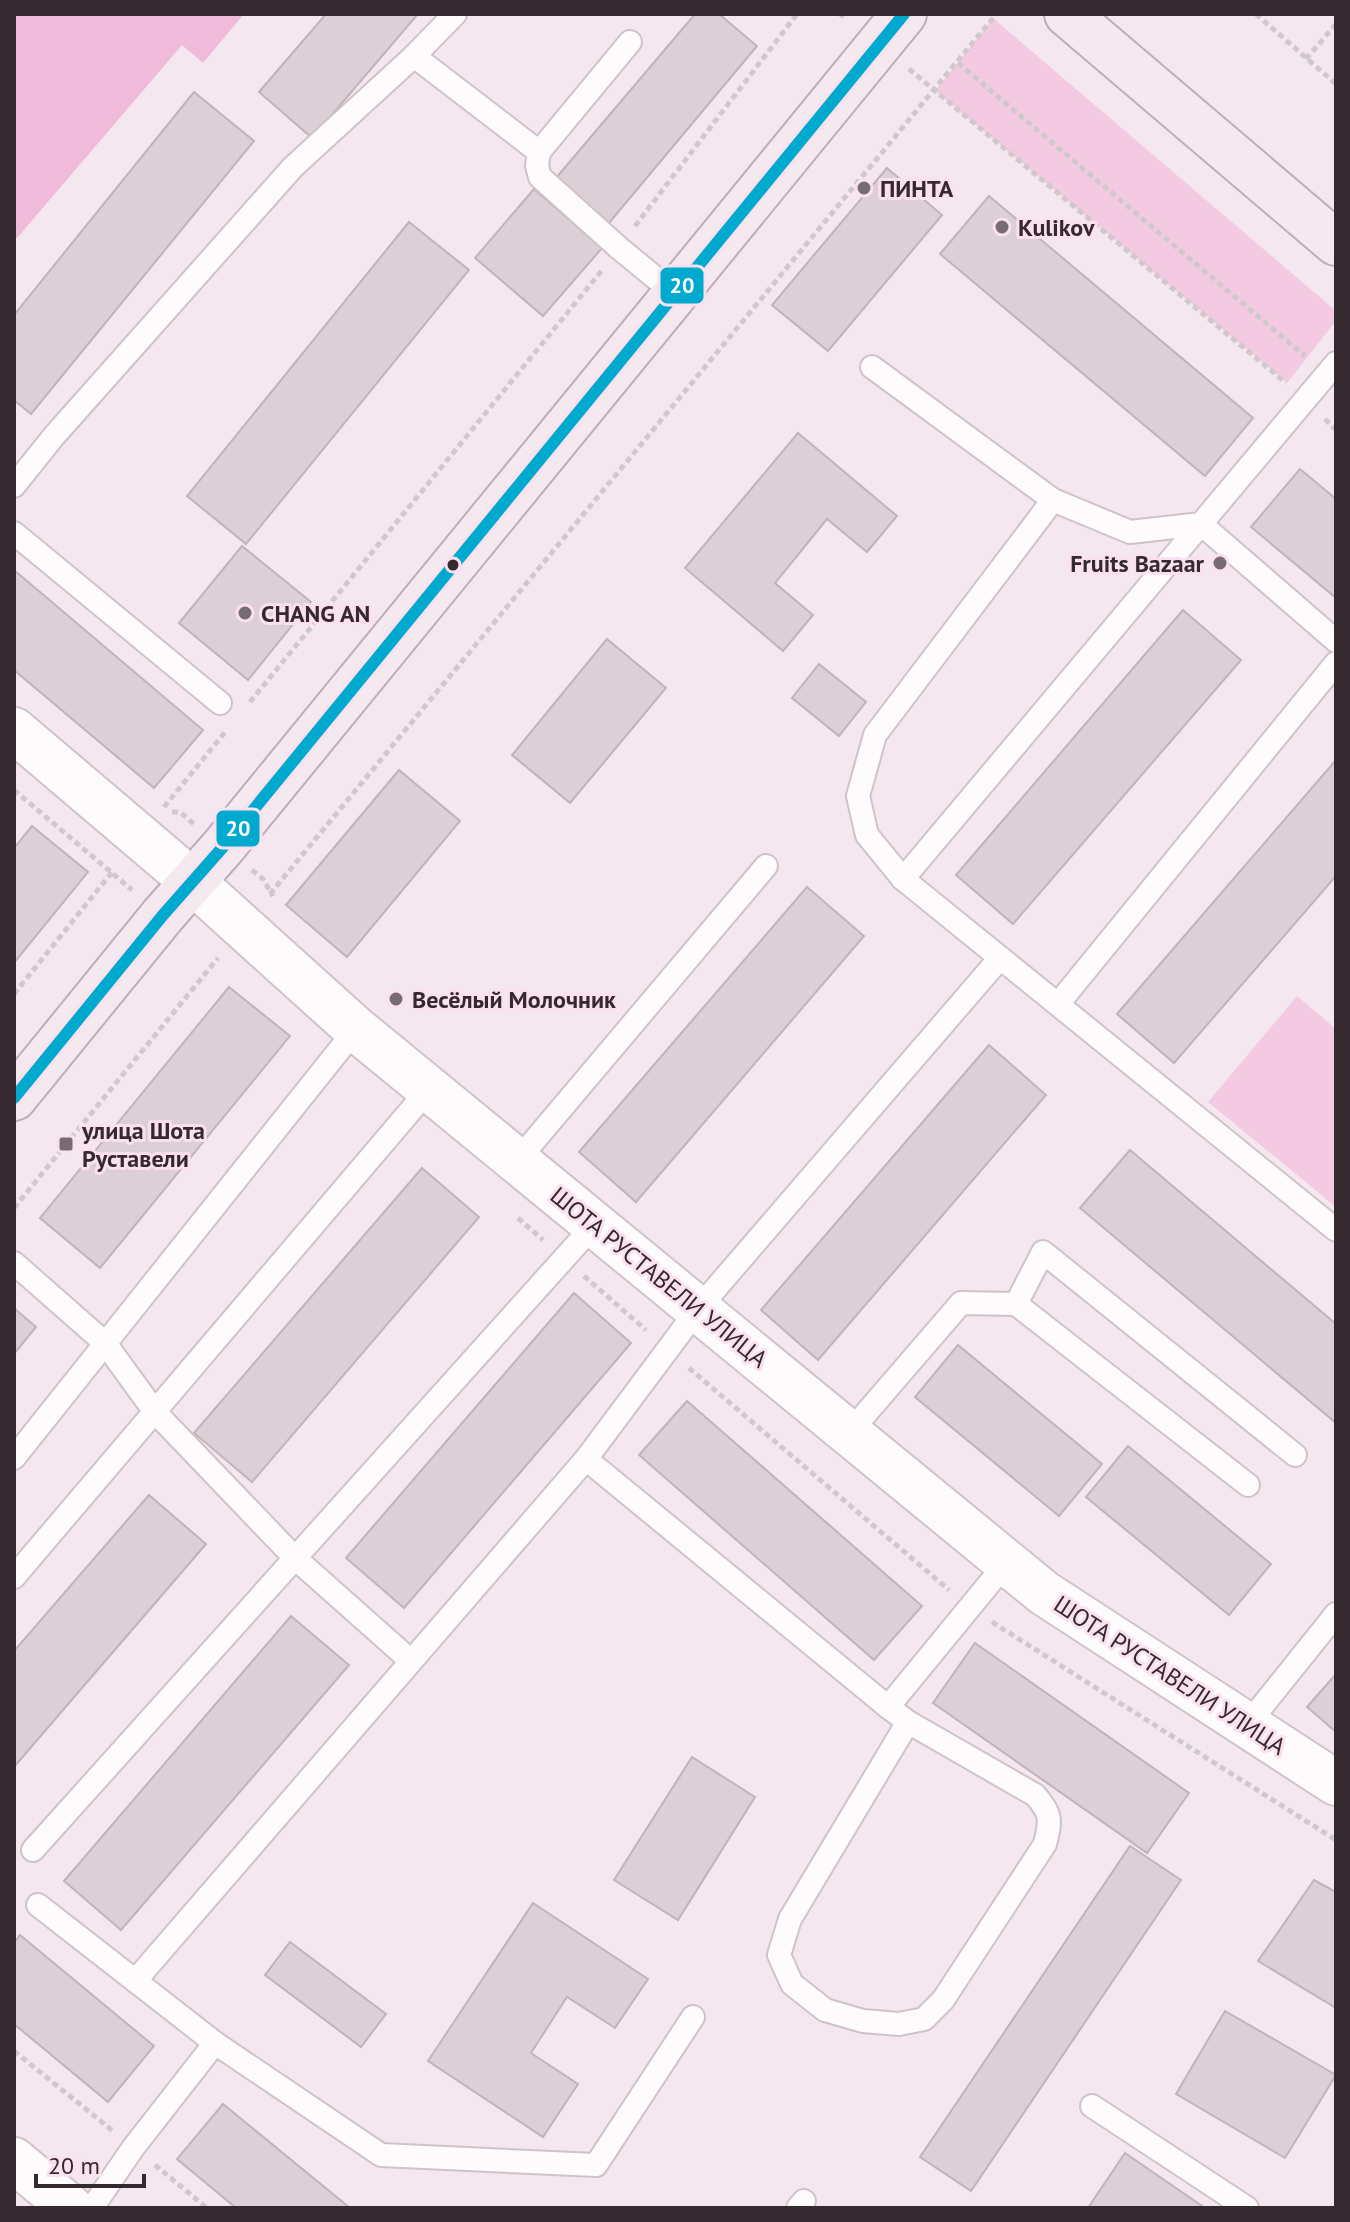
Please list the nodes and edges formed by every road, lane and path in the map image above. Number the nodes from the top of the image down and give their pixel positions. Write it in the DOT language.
graph roads {
  1 [pos="455,14"];
  2 [pos="797,14"];
  3 [pos="904,14"];
  4 [pos="1067,14"];
  5 [pos="1256,14"];
  6 [pos="993,18"];
  7 [pos="1336,24"];
  8 [pos="630,42"];
  9 [pos="414,56"];
  10 [pos="1306,59"];
  11 [pos="958,63"];
  12 [pos="908,68"];
  13 [pos="1336,84"];
  14 [pos="935,91"];
  15 [pos="539,152"];
  16 [pos="1336,243"];
  17 [pos="619,248"];
  18 [pos="675,294"];
  19 [pos="872,367"];
  20 [pos="1331,368"];
  21 [pos="1306,399"];
  22 [pos="1336,430"];
  23 [pos="14,486"];
  24 [pos="1053,500"];
  25 [pos="1201,524"];
  26 [pos="14,533"];
  27 [pos="1336,641"];
  28 [pos="1336,663"];
  29 [pos="220,703"];
  30 [pos="240,714"];
  31 [pos="230,726"];
  32 [pos="14,730"];
  33 [pos="140,836"];
  34 [pos="766,866"];
  35 [pos="903,879"];
  36 [pos="193,882"];
  37 [pos="243,927"];
  38 [pos="1000,958"];
  39 [pos="14,994"];
  40 [pos="1058,1004"];
  41 [pos="356,1029"];
  42 [pos="429,1089"];
  43 [pos="14,1098"];
  44 [pos="517,1161"];
  45 [pos="14,1208"];
  46 [pos="595,1224"];
  47 [pos="1336,1230"];
  48 [pos="14,1263"];
  49 [pos="1016,1304"];
  50 [pos="698,1309"];
  51 [pos="105,1343"];
  52 [pos="155,1412"];
  53 [pos="849,1433"];
  54 [pos="1295,1455"];
  55 [pos="14,1458"];
  56 [pos="586,1459"];
  57 [pos="1248,1485"];
  58 [pos="295,1558"];
  59 [pos="1007,1562"];
  60 [pos="14,1577"];
  61 [pos="1336,1614"];
  62 [pos="411,1661"];
  63 [pos="888,1707"];
  64 [pos="908,1722"];
  65 [pos="1247,1725"];
  66 [pos="1336,1783"];
  67 [pos="33,1850"];
  68 [pos="38,1905"];
  69 [pos="135,1981"];
  70 [pos="693,2017"];
  71 [pos="215,2043"];
  72 [pos="1092,2106"];
  73 [pos="14,2160"];
  74 [pos="71,2208"];
  75 [pos="92,2208"];
  76 [pos="1247,2208"];
  1 -- 9 [label="lane"];
  2 -- 17 [label="path"];
  3 -- 18 [label="main road"];
  4 -- 16 [label="main road"];
  5 -- 10 [label="path"];
  6 -- 11 [label="path"];
  7 -- 10 [label="path"];
  8 -- 15 [label="lane"];
  9 -- 15 [label="lane"];
  9 -- 23 [label="lane"];
  10 -- 13 [label="path"];
  11 -- 14 [label="path"];
  11 -- 20 [label="path"];
  12 -- 14 [label="path"];
  14 -- 21 [label="path"];
  14 -- 37 [label="path"];
  15 -- 17 [label="lane"];
  17 -- 18 [label="lane"];
  17 -- 30 [label="path"];
  18 -- 36 [label="main road"];
  19 -- 24 [label="lane"];
  20 -- 21 [label="lane"];
  21 -- 22 [label="path"];
  21 -- 25 [label="lane"];
  24 -- 25 [label="lane"];
  24 -- 35 [label="lane"];
  25 -- 27 [label="lane"];
  25 -- 35 [label="lane"];
  26 -- 29 [label="lane"];
  28 -- 40 [label="lane"];
  31 -- 33 [label="path"];
  32 -- 33 [label="street, ШОТА РУСТАВЕЛИ УЛИЦА"];
  33 -- 36 [label="street, ШОТА РУСТАВЕЛИ УЛИЦА"];
  33 -- 39 [label="path"];
  34 -- 44 [label="lane"];
  35 -- 38 [label="lane"];
  36 -- 37 [label="street, ШОТА РУСТАВЕЛИ УЛИЦА"];
  36 -- 43 [label="main road"];
  37 -- 41 [label="street, ШОТА РУСТАВЕЛИ УЛИЦА"];
  37 -- 45 [label="path"];
  38 -- 40 [label="lane"];
  38 -- 50 [label="lane"];
  40 -- 47 [label="lane"];
  41 -- 42 [label="street, ШОТА РУСТАВЕЛИ УЛИЦА"];
  41 -- 51 [label="lane"];
  42 -- 44 [label="street, ШОТА РУСТАВЕЛИ УЛИЦА"];
  42 -- 52 [label="lane"];
  44 -- 46 [label="street, ШОТА РУСТАВЕЛИ УЛИЦА"];
  46 -- 50 [label="street, ШОТА РУСТАВЕЛИ УЛИЦА"];
  46 -- 58 [label="lane"];
  48 -- 51 [label="lane"];
  49 -- 53 [label="lane"];
  49 -- 54 [label="lane"];
  49 -- 57 [label="lane"];
  50 -- 53 [label="street, ШОТА РУСТАВЕЛИ УЛИЦА"];
  50 -- 56 [label="lane"];
  51 -- 52 [label="lane"];
  51 -- 55 [label="lane"];
  52 -- 58 [label="lane"];
  52 -- 60 [label="lane"];
  53 -- 59 [label="street, ШОТА РУСТАВЕЛИ УЛИЦА"];
  56 -- 62 [label="lane"];
  56 -- 63 [label="lane"];
  58 -- 62 [label="lane"];
  58 -- 67 [label="lane"];
  59 -- 63 [label="lane"];
  59 -- 65 [label="street, ШОТА РУСТАВЕЛИ УЛИЦА"];
  61 -- 65 [label="lane"];
  62 -- 69 [label="lane"];
  63 -- 64 [label="lane"];
  64 -- 64 [label="lane"];
  65 -- 66 [label="street, ШОТА РУСТАВЕЛИ УЛИЦА"];
  68 -- 69 [label="lane"];
  69 -- 71 [label="lane"];
  70 -- 71 [label="lane"];
  71 -- 75 [label="lane"];
  72 -- 76 [label="lane"];
  73 -- 74 [label="street"];
}
